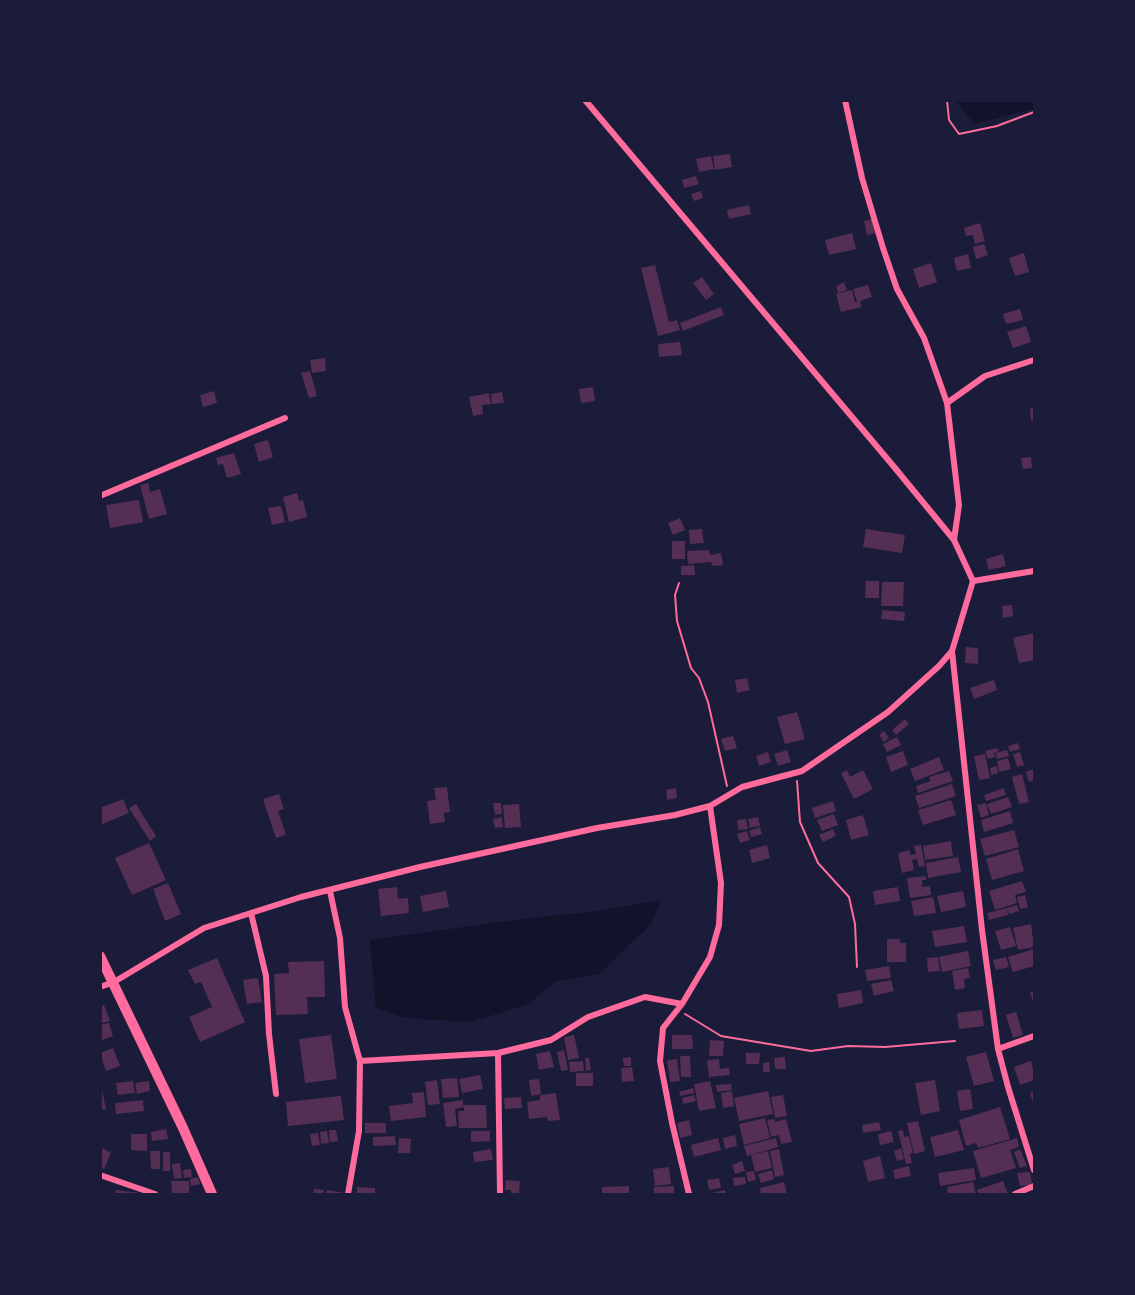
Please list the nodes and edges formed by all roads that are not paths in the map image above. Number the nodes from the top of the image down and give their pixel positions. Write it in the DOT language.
graph roads {
  1 [pos="585,100"];
  2 [pos="845,100"];
  3 [pos="1035,360"];
  4 [pos="947,403"];
  5 [pos="285,418"];
  6 [pos="100,496"];
  7 [pos="954,540"];
  8 [pos="1035,571"];
  9 [pos="973,581"];
  10 [pos="952,651"];
  11 [pos="710,806"];
  12 [pos="330,891"];
  13 [pos="250,913"];
  14 [pos="100,956"];
  15 [pos="114,982"];
  16 [pos="100,987"];
  17 [pos="679,1007"];
  18 [pos="1035,1036"];
  19 [pos="998,1049"];
  20 [pos="498,1053"];
  21 [pos="360,1060"];
  22 [pos="276,1094"];
  23 [pos="1035,1170"];
  24 [pos="100,1175"];
  25 [pos="1035,1185"];
  26 [pos="155,1194"];
  27 [pos="212,1194"];
  28 [pos="348,1194"];
  29 [pos="500,1194"];
  30 [pos="689,1194"];
  31 [pos="1015,1194"];
  1 -- 7 [label="street"];
  2 -- 4 [label="street"];
  3 -- 4 [label="street"];
  4 -- 7 [label="street"];
  5 -- 6 [label="street"];
  7 -- 9 [label="street"];
  8 -- 9 [label="street"];
  9 -- 10 [label="street"];
  10 -- 11 [label="street"];
  10 -- 19 [label="street"];
  11 -- 12 [label="street"];
  11 -- 17 [label="street"];
  12 -- 13 [label="street"];
  12 -- 21 [label="street"];
  13 -- 15 [label="street"];
  13 -- 22 [label="street"];
  14 -- 15 [label="main road"];
  15 -- 16 [label="street"];
  15 -- 27 [label="main road"];
  17 -- 20 [label="street"];
  17 -- 30 [label="street"];
  18 -- 19 [label="street"];
  19 -- 23 [label="street"];
  20 -- 21 [label="street"];
  20 -- 29 [label="street"];
  21 -- 28 [label="street"];
  24 -- 26 [label="street"];
  25 -- 31 [label="street"];
}
